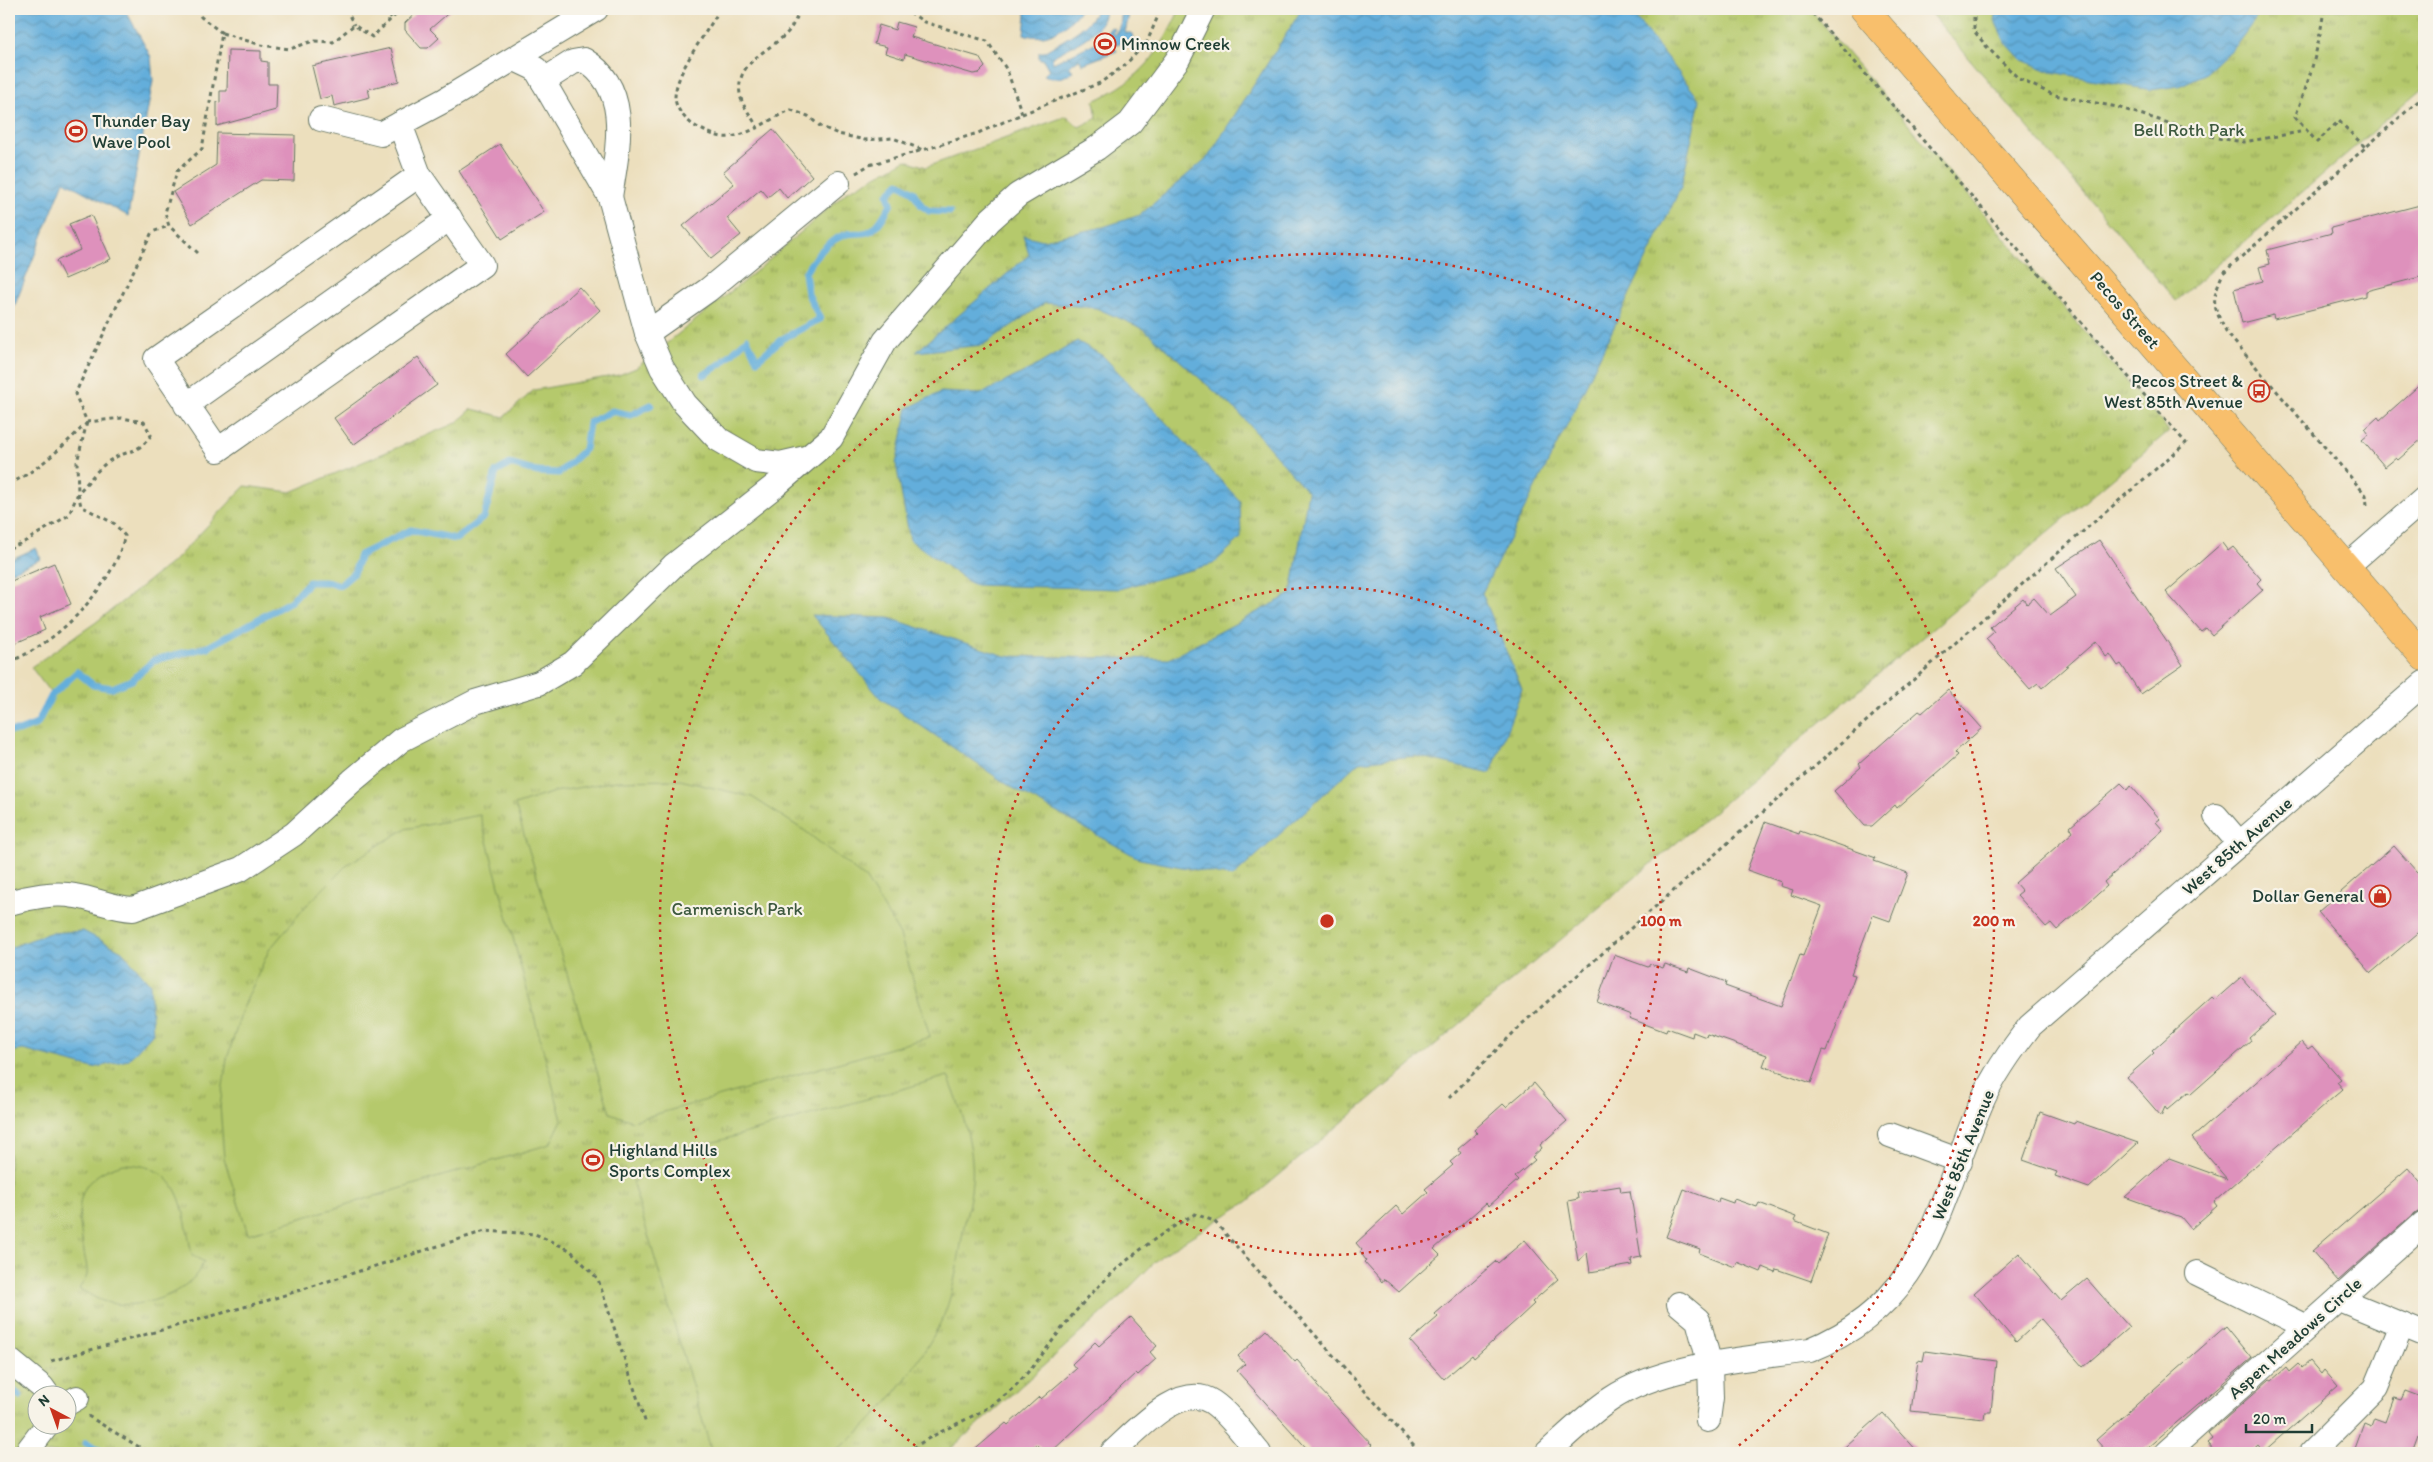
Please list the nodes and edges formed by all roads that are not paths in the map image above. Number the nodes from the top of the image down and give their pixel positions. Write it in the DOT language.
graph roads {
  1 [pos="596,9"];
  2 [pos="1203,9"];
  3 [pos="1864,9"];
  4 [pos="514,59"];
  5 [pos="543,81"];
  6 [pos="321,118"];
  7 [pos="400,124"];
  8 [pos="419,176"];
  9 [pos="838,183"];
  10 [pos="610,197"];
  11 [pos="450,218"];
  12 [pos="647,333"];
  13 [pos="186,405"];
  14 [pos="806,458"];
  15 [pos="2424,499"];
  16 [pos="2346,567"];
  17 [pos="2424,657"];
  18 [pos="2424,683"];
  19 [pos="2216,816"];
  20 [pos="2240,844"];
  21 [pos="9,903"];
  22 [pos="1890,1135"];
  23 [pos="1960,1161"];
  24 [pos="2424,1223"];
  25 [pos="2197,1273"];
  26 [pos="2339,1299"];
  27 [pos="1679,1304"];
  28 [pos="2402,1325"];
  29 [pos="2307,1327"];
  30 [pos="2424,1334"];
  31 [pos="9,1360"];
  32 [pos="1710,1365"];
  33 [pos="38,1384"];
  34 [pos="1708,1420"];
  35 [pos="40,1434"];
  36 [pos="26,1453"];
  37 [pos="1112,1453"];
  38 [pos="1259,1453"];
  39 [pos="1547,1453"];
  40 [pos="2166,1453"];
  41 [pos="2311,1453"];
  1 -- 4 [label="street"];
  2 -- 14 [label="street"];
  3 -- 16 [label="main road, Pecos Street"];
  4 -- 5 [label="street"];
  4 -- 7 [label="street"];
  5 -- 10 [label="street"];
  5 -- 10 [label="street"];
  6 -- 7 [label="street"];
  7 -- 8 [label="street"];
  8 -- 11 [label="street"];
  8 -- 13 [label="street"];
  9 -- 12 [label="street"];
  10 -- 12 [label="street"];
  11 -- 13 [label="street"];
  11 -- 13 [label="street"];
  12 -- 14 [label="street"];
  14 -- 21 [label="street"];
  15 -- 16 [label="street"];
  16 -- 17 [label="main road, Pecos Street"];
  18 -- 20 [label="street, West 85th Avenue"];
  19 -- 20 [label="street"];
  20 -- 23 [label="street, West 85th Avenue"];
  22 -- 23 [label="street"];
  23 -- 32 [label="street, West 85th Avenue"];
  24 -- 26 [label="street, Aspen Meadows Circle"];
  25 -- 29 [label="street"];
  26 -- 28 [label="street"];
  26 -- 29 [label="street, Aspen Meadows Circle"];
  27 -- 32 [label="street"];
  28 -- 30 [label="street"];
  28 -- 41 [label="street"];
  29 -- 40 [label="street, Aspen Meadows Circle"];
  31 -- 33 [label="street"];
  32 -- 34 [label="street"];
  32 -- 39 [label="street, West 85th Avenue"];
  35 -- 36 [label="street"];
  37 -- 38 [label="street"];
}
